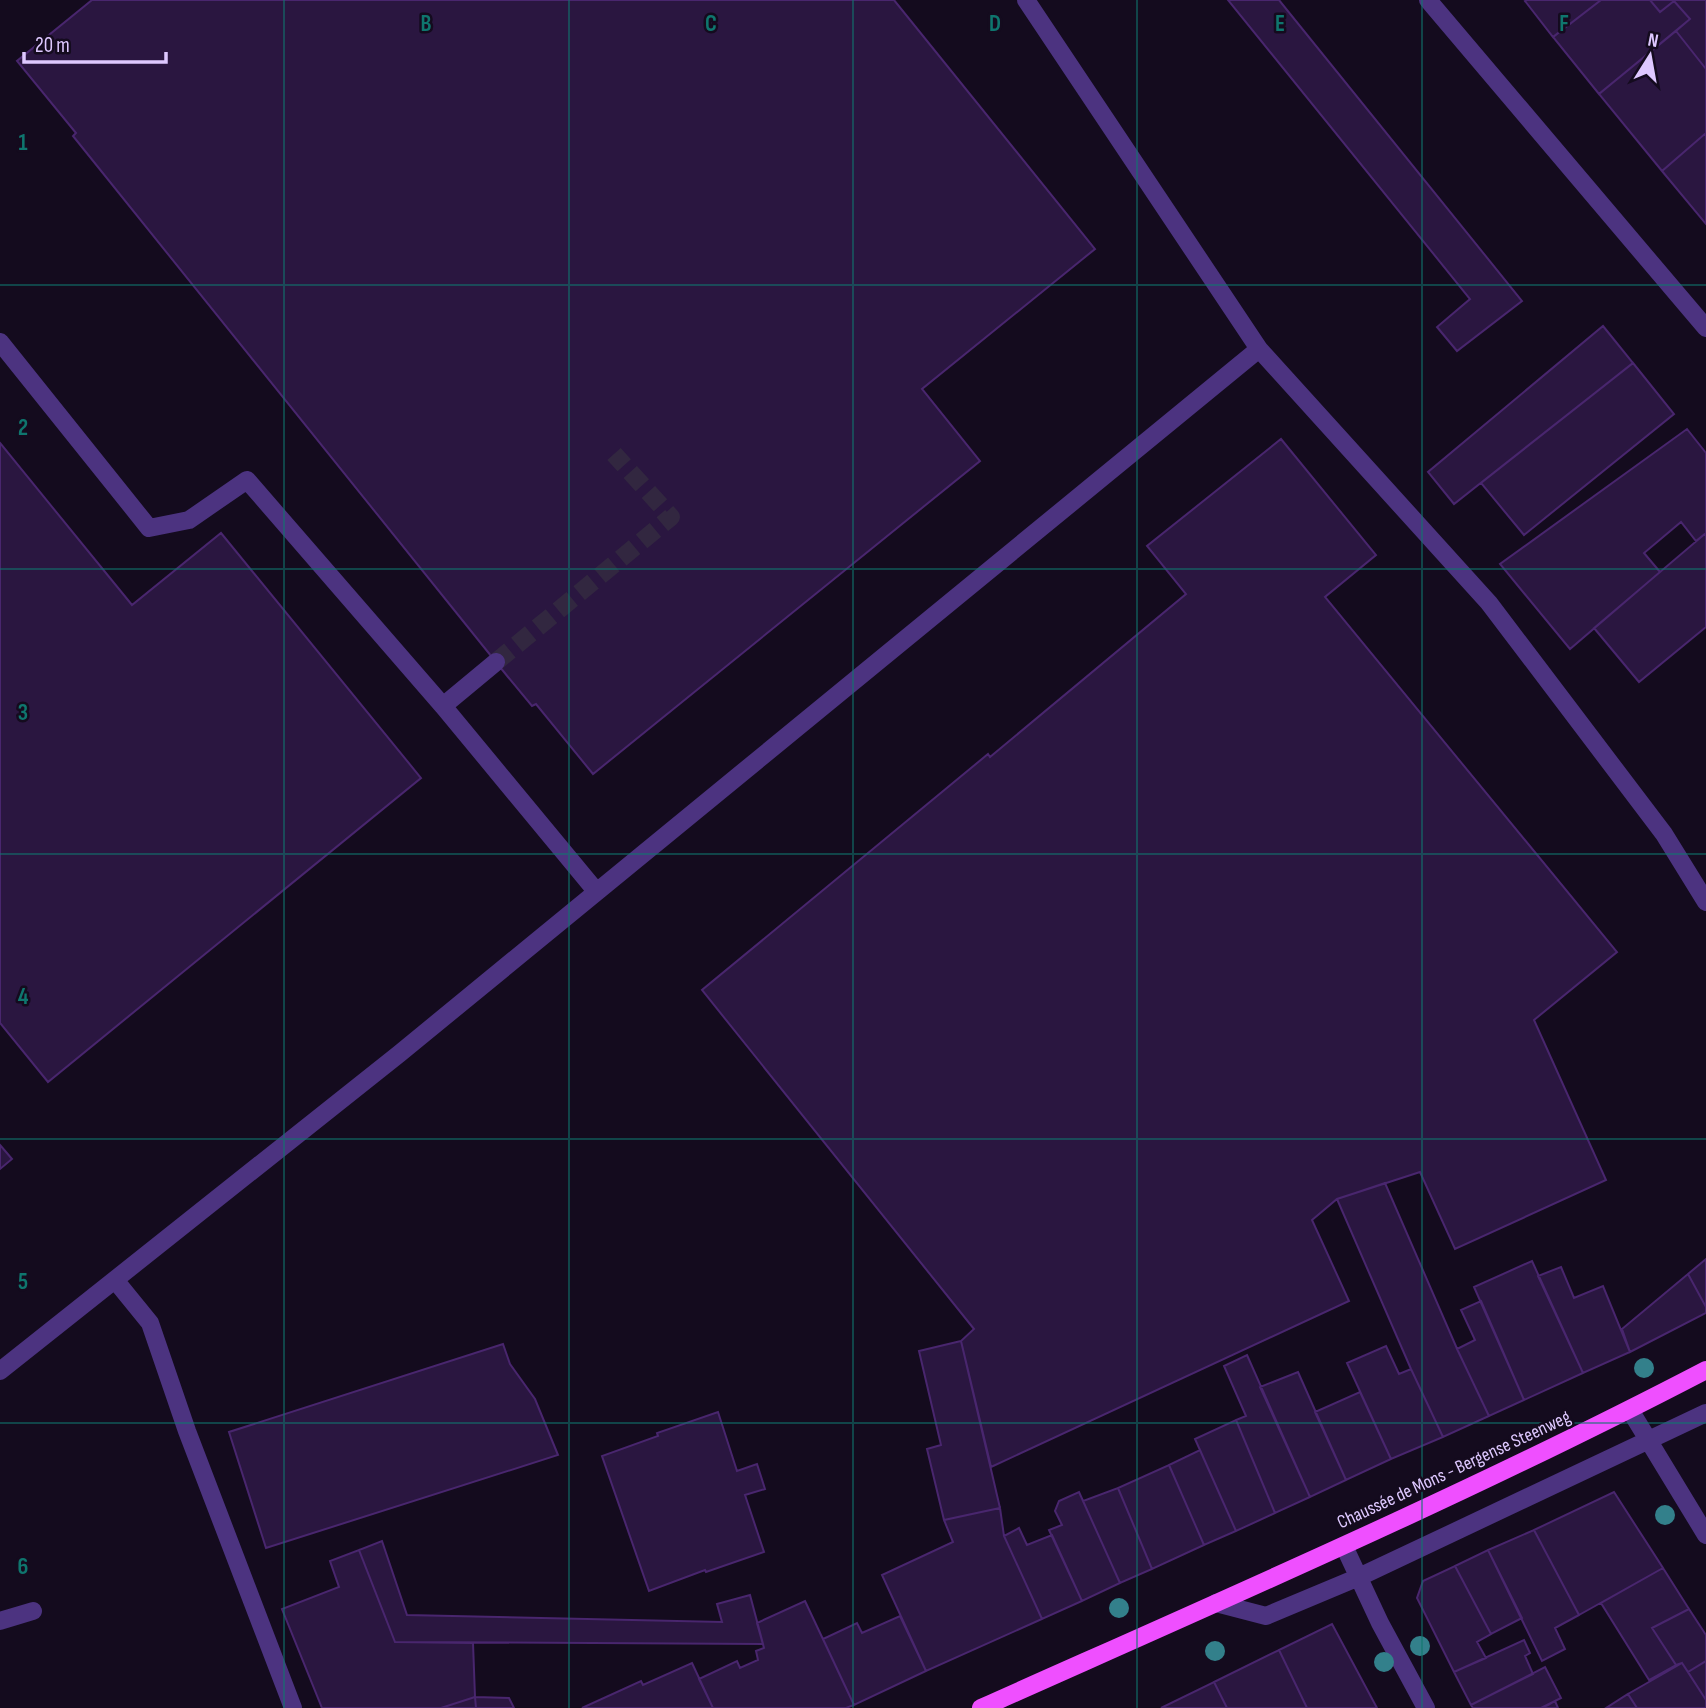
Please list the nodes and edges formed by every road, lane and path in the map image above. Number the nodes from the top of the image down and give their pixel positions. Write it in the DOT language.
graph roads {
  1 [pos="1026,0"];
  2 [pos="1428,0"];
  3 [pos="1706,328"];
  4 [pos="0,342"];
  5 [pos="1259,349"];
  6 [pos="496,662"];
  7 [pos="443,706"];
  8 [pos="596,891"];
  9 [pos="1706,902"];
  10 [pos="115,1280"];
  11 [pos="1706,1370"];
  12 [pos="0,1371"];
  13 [pos="1630,1410"];
  14 [pos="1706,1413"];
  15 [pos="1649,1441"];
  16 [pos="1706,1535"];
  17 [pos="1345,1546"];
  18 [pos="1359,1577"];
  19 [pos="1216,1603"];
  20 [pos="33,1611"];
  21 [pos="0,1621"];
  22 [pos="293,1708"];
  23 [pos="981,1708"];
  24 [pos="1426,1708"];
  1 -- 5 [label="street"];
  2 -- 3 [label="street"];
  4 -- 7 [label="street"];
  5 -- 8 [label="street"];
  5 -- 9 [label="street"];
  6 -- 7 [label="street"];
  7 -- 8 [label="street"];
  8 -- 10 [label="street"];
  10 -- 12 [label="street"];
  10 -- 22 [label="street"];
  11 -- 13 [label="main road, Chaussée de Mons - Bergense Steenweg"];
  13 -- 15 [label="street"];
  13 -- 17 [label="main road, Chaussée de Mons - Bergense Steenweg"];
  14 -- 15 [label="street"];
  15 -- 16 [label="street"];
  15 -- 18 [label="street"];
  17 -- 18 [label="street"];
  17 -- 19 [label="main road, Chaussée de Mons - Bergense Steenweg"];
  18 -- 19 [label="street"];
  18 -- 24 [label="street"];
  19 -- 23 [label="main road, Chaussée de Mons - Bergense Steenweg"];
  20 -- 21 [label="street"];
}
